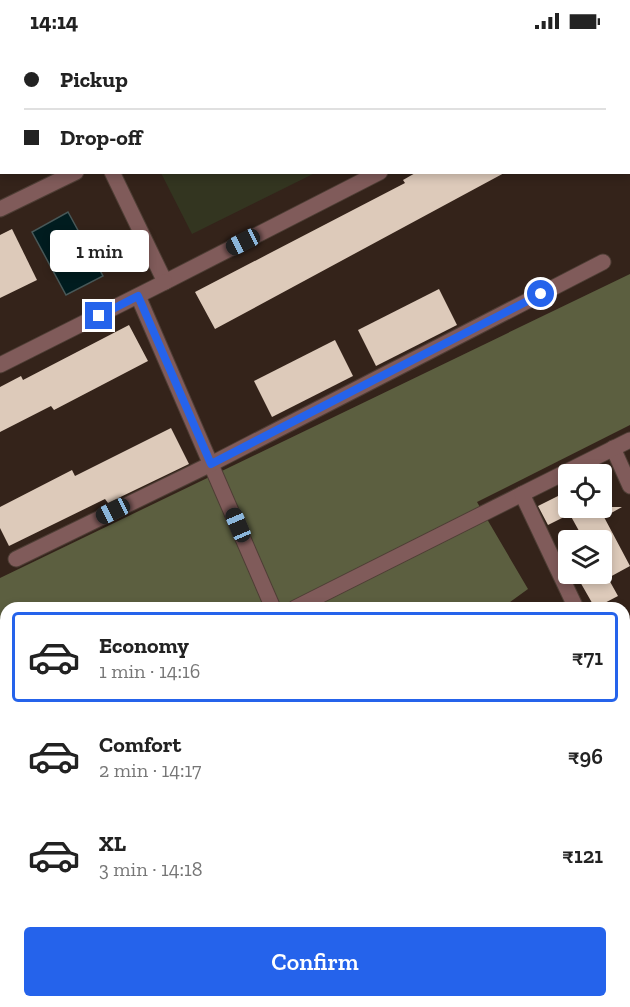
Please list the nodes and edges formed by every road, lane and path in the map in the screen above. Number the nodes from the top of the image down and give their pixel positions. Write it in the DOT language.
graph roads {
  1 [pos="72,174"];
  2 [pos="113,174"];
  3 [pos="376,174"];
  4 [pos="0,209"];
  5 [pos="603,262"];
  6 [pos="165,282"];
  7 [pos="138,296"];
  8 [pos="0,365"];
  9 [pos="630,440"];
  10 [pos="614,448"];
  11 [pos="211,464"];
  12 [pos="630,486"];
  13 [pos="522,494"];
  14 [pos="16,559"];
  15 [pos="270,602"];
  16 [pos="307,602"];
  17 [pos="573,602"];
  1 -- 4 [label="street"];
  2 -- 6 [label="street"];
  3 -- 6 [label="street"];
  5 -- 11 [label="street"];
  6 -- 7 [label="street"];
  7 -- 8 [label="street"];
  7 -- 11 [label="street"];
  9 -- 10 [label="street"];
  10 -- 12 [label="street"];
  10 -- 13 [label="street"];
  11 -- 14 [label="street"];
  11 -- 15 [label="street"];
  13 -- 16 [label="street"];
  13 -- 17 [label="street"];
}
